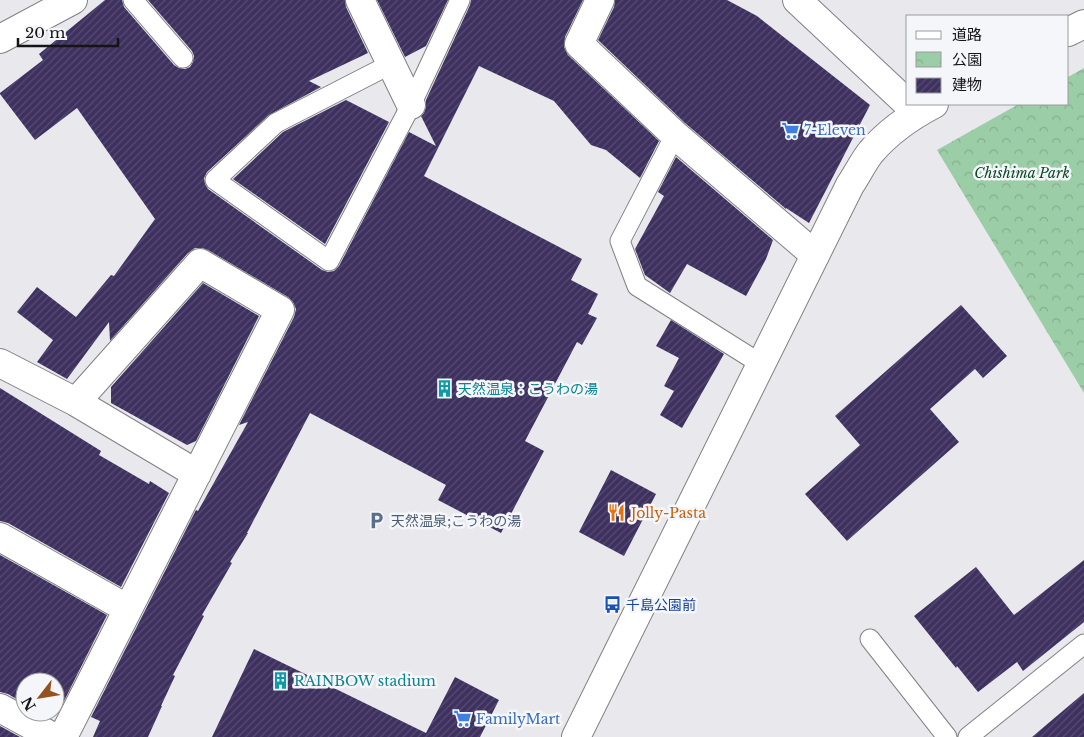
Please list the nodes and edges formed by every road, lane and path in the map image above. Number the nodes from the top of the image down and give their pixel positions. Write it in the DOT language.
graph roads {
  1 [pos="73,0"];
  2 [pos="133,0"];
  3 [pos="360,0"];
  4 [pos="460,0"];
  5 [pos="600,0"];
  6 [pos="797,0"];
  7 [pos="1084,24"];
  8 [pos="1069,32"];
  9 [pos="0,39"];
  10 [pos="183,58"];
  11 [pos="391,64"];
  12 [pos="906,96"];
  13 [pos="411,105"];
  14 [pos="917,106"];
  15 [pos="675,135"];
  16 [pos="815,255"];
  17 [pos="0,363"];
  18 [pos="761,364"];
  19 [pos="76,402"];
  20 [pos="197,474"];
  21 [pos="0,537"];
  22 [pos="128,609"];
  23 [pos="870,639"];
  24 [pos="1084,644"];
  25 [pos="0,708"];
  26 [pos="53,737"];
  27 [pos="63,737"];
  28 [pos="576,737"];
  29 [pos="947,737"];
  30 [pos="968,737"];
  1 -- 9 [label="street"];
  2 -- 10 [label="lane"];
  3 -- 11 [label="street"];
  4 -- 13 [label="lane"];
  5 -- 15 [label="street"];
  6 -- 12 [label="street"];
  7 -- 8 [label="street"];
  11 -- 13 [label="street"];
  11 -- 13 [label="lane"];
  14 -- 16 [label="street"];
  15 -- 16 [label="street"];
  15 -- 18 [label="lane"];
  16 -- 18 [label="street"];
  17 -- 19 [label="street"];
  18 -- 28 [label="street"];
  19 -- 20 [label="street"];
  19 -- 20 [label="street"];
  20 -- 22 [label="street"];
  21 -- 22 [label="street"];
  22 -- 27 [label="street"];
  23 -- 29 [label="lane"];
  24 -- 30 [label="lane"];
  25 -- 26 [label="street"];
}
